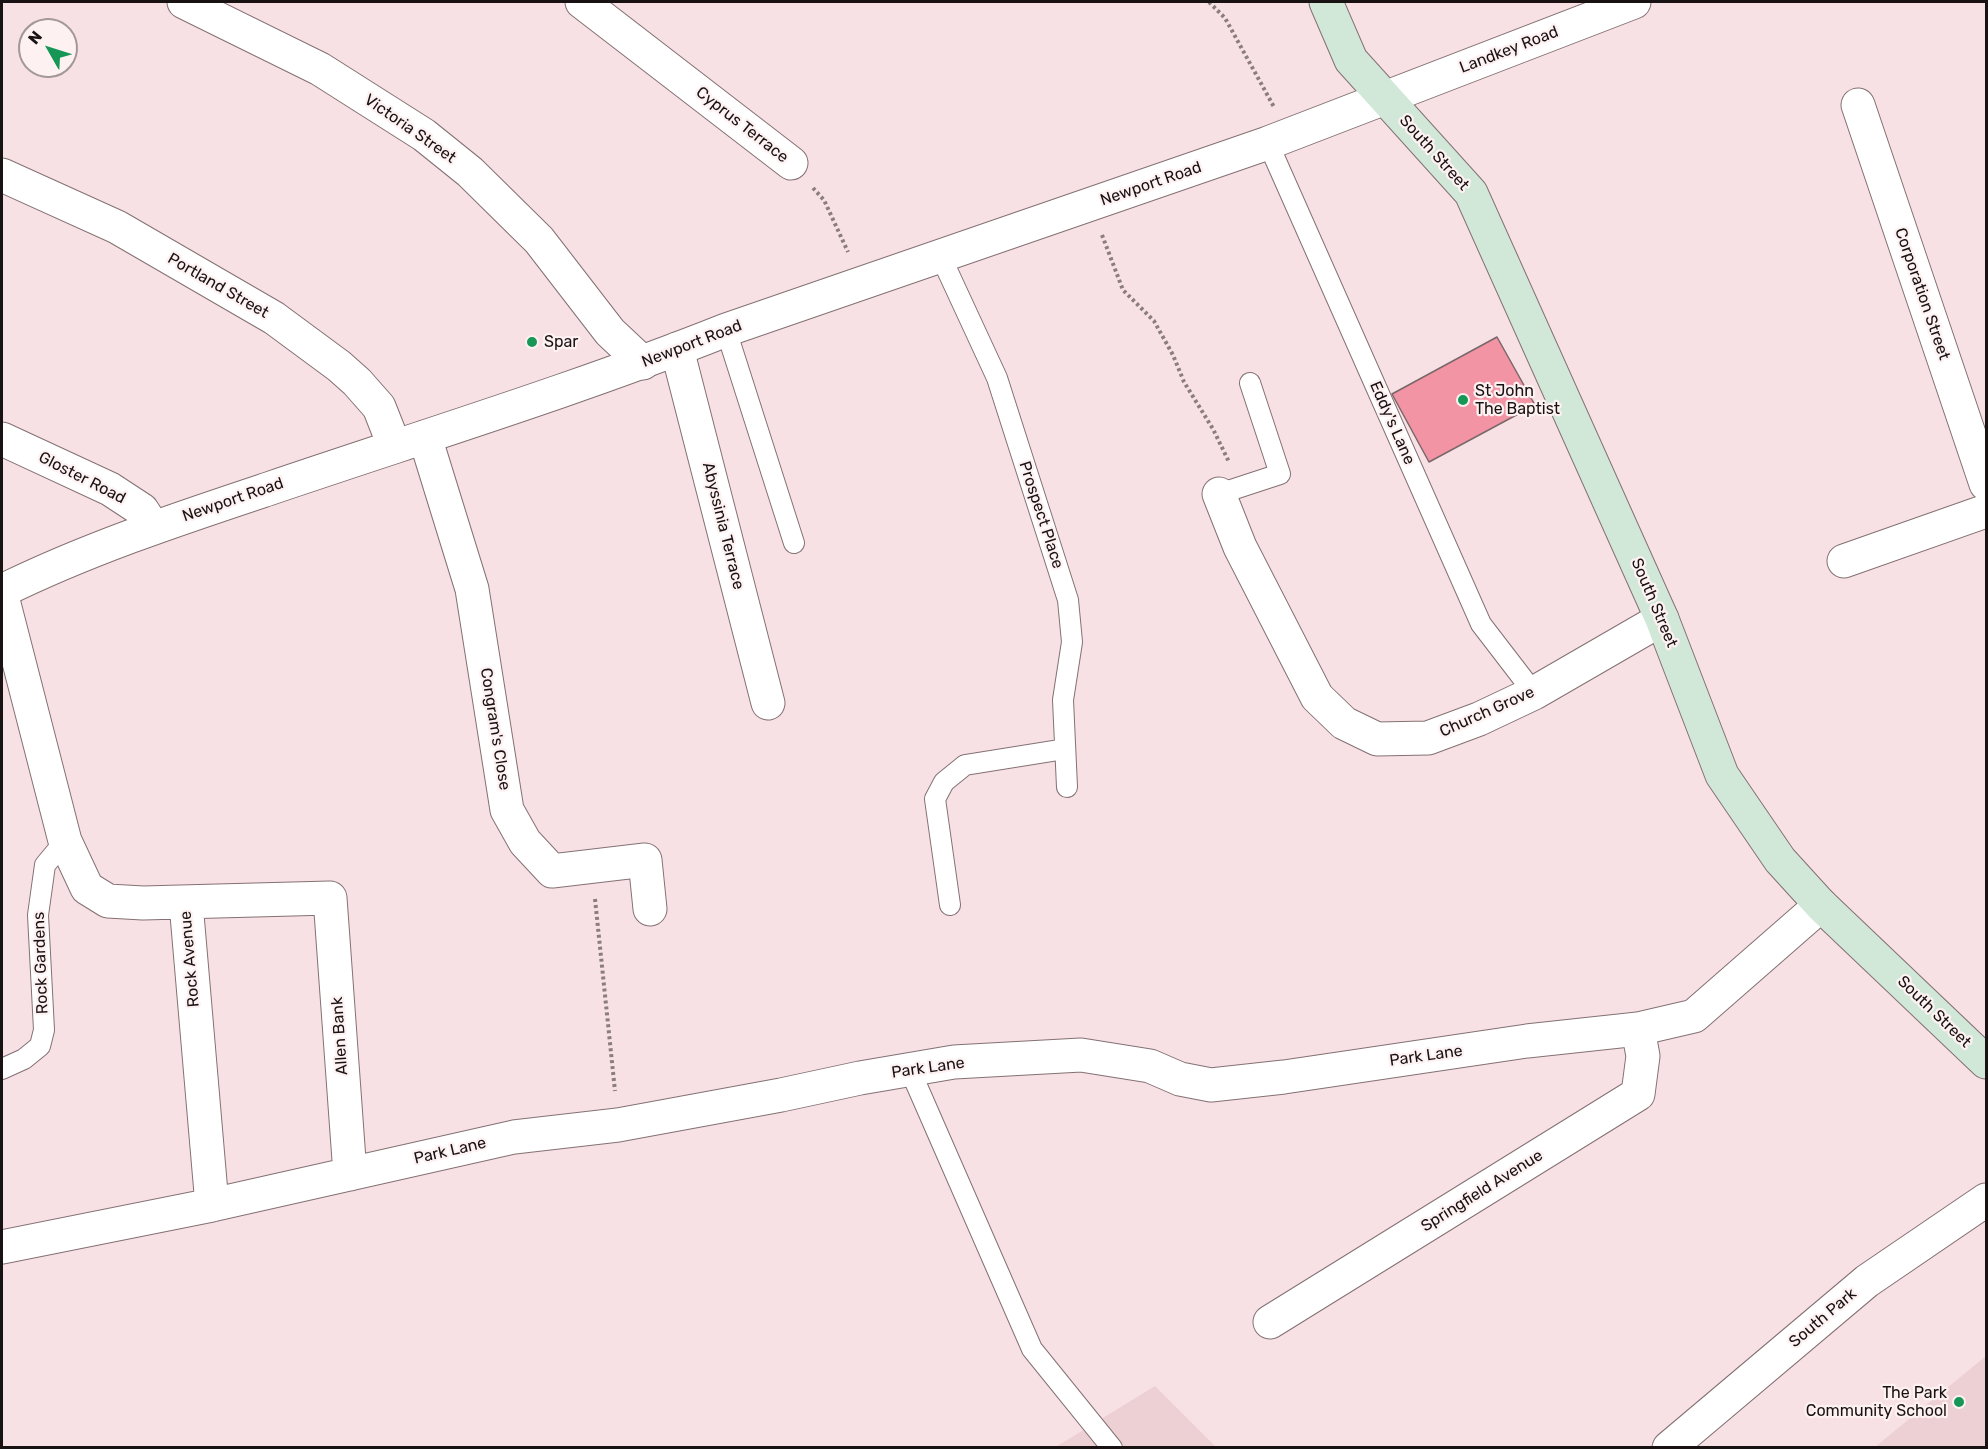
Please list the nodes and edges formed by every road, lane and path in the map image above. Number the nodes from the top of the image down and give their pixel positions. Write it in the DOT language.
graph roads {
  1 [pos="184,2"];
  2 [pos="582,2"];
  3 [pos="1209,2"];
  4 [pos="1326,2"];
  5 [pos="1634,2"];
  6 [pos="1384,99"];
  7 [pos="1858,105"];
  8 [pos="1268,143"];
  9 [pos="791,163"];
  10 [pos="2,174"];
  11 [pos="1090,205"];
  12 [pos="941,257"];
  13 [pos="859,284"];
  14 [pos="726,330"];
  15 [pos="677,349"];
  16 [pos="643,363"];
  17 [pos="1250,383"];
  18 [pos="2,439"];
  19 [pos="410,441"];
  20 [pos="1986,484"];
  21 [pos="1219,494"];
  22 [pos="1986,511"];
  23 [pos="153,527"];
  24 [pos="794,543"];
  25 [pos="1844,561"];
  26 [pos="2,591"];
  27 [pos="2,596"];
  28 [pos="1662,619"];
  29 [pos="1534,693"];
  30 [pos="768,703"];
  31 [pos="1065,749"];
  32 [pos="1067,788"];
  33 [pos="65,840"];
  34 [pos="591,867"];
  35 [pos="186,903"];
  36 [pos="950,904"];
  37 [pos="1821,905"];
  38 [pos="650,909"];
  39 [pos="1638,1029"];
  40 [pos="1986,1062"];
  41 [pos="2,1069"];
  42 [pos="910,1070"];
  43 [pos="618,1125"];
  44 [pos="350,1174"];
  45 [pos="1986,1200"];
  46 [pos="212,1205"];
  47 [pos="2,1247"];
  48 [pos="1270,1322"];
  49 [pos="1112,1448"];
  50 [pos="1669,1448"];
  1 -- 16 [label="street, Victoria Street"];
  2 -- 9 [label="street, Cyprus Terrace"];
  3 -- 8 [label="path"];
  4 -- 6 [label="main road, South Street"];
  5 -- 6 [label="street, Landkey Road"];
  6 -- 8 [label="street, Newport Road"];
  6 -- 28 [label="main road, South Street"];
  7 -- 20 [label="street, Corporation Street"];
  8 -- 11 [label="street, Newport Road"];
  8 -- 29 [label="lane, Eddy's Lane"];
  9 -- 13 [label="path, Cyprus Terrace"];
  10 -- 19 [label="street, Portland Street"];
  11 -- 12 [label="street, Newport Road"];
  11 -- 21 [label="path"];
  12 -- 13 [label="street, Newport Road"];
  12 -- 31 [label="lane, Prospect Place"];
  13 -- 14 [label="street, Newport Road"];
  14 -- 15 [label="street, Newport Road"];
  14 -- 24 [label="lane"];
  15 -- 16 [label="street, Newport Road"];
  15 -- 30 [label="street, Abyssinia Terrace"];
  16 -- 19 [label="street, Newport Road"];
  17 -- 21 [label="lane"];
  18 -- 23 [label="street, Gloster Road"];
  19 -- 23 [label="street, Newport Road"];
  19 -- 34 [label="street, Congram's Close"];
  21 -- 29 [label="street, Church Grove"];
  22 -- 25 [label="street"];
  23 -- 26 [label="street, Newport Road"];
  27 -- 33 [label="street, Rock Avenue"];
  28 -- 29 [label="street, Church Grove"];
  28 -- 37 [label="main road, South Street"];
  31 -- 32 [label="lane, Prospect Place"];
  31 -- 36 [label="lane"];
  33 -- 35 [label="street, Rock Avenue"];
  33 -- 41 [label="lane, Rock Gardens"];
  34 -- 38 [label="street, Congram's Close"];
  34 -- 43 [label="path"];
  35 -- 44 [label="street, Allen Bank"];
  35 -- 46 [label="street, Rock Avenue"];
  37 -- 39 [label="street, Park Lane"];
  37 -- 40 [label="main road, South Street"];
  39 -- 42 [label="street, Park Lane"];
  39 -- 48 [label="street, Springfield Avenue"];
  42 -- 43 [label="street, Park Lane"];
  42 -- 49 [label="lane"];
  43 -- 44 [label="street, Park Lane"];
  44 -- 46 [label="street, Park Lane"];
  45 -- 50 [label="street, South Park"];
  46 -- 47 [label="street, Park Lane"];
}
